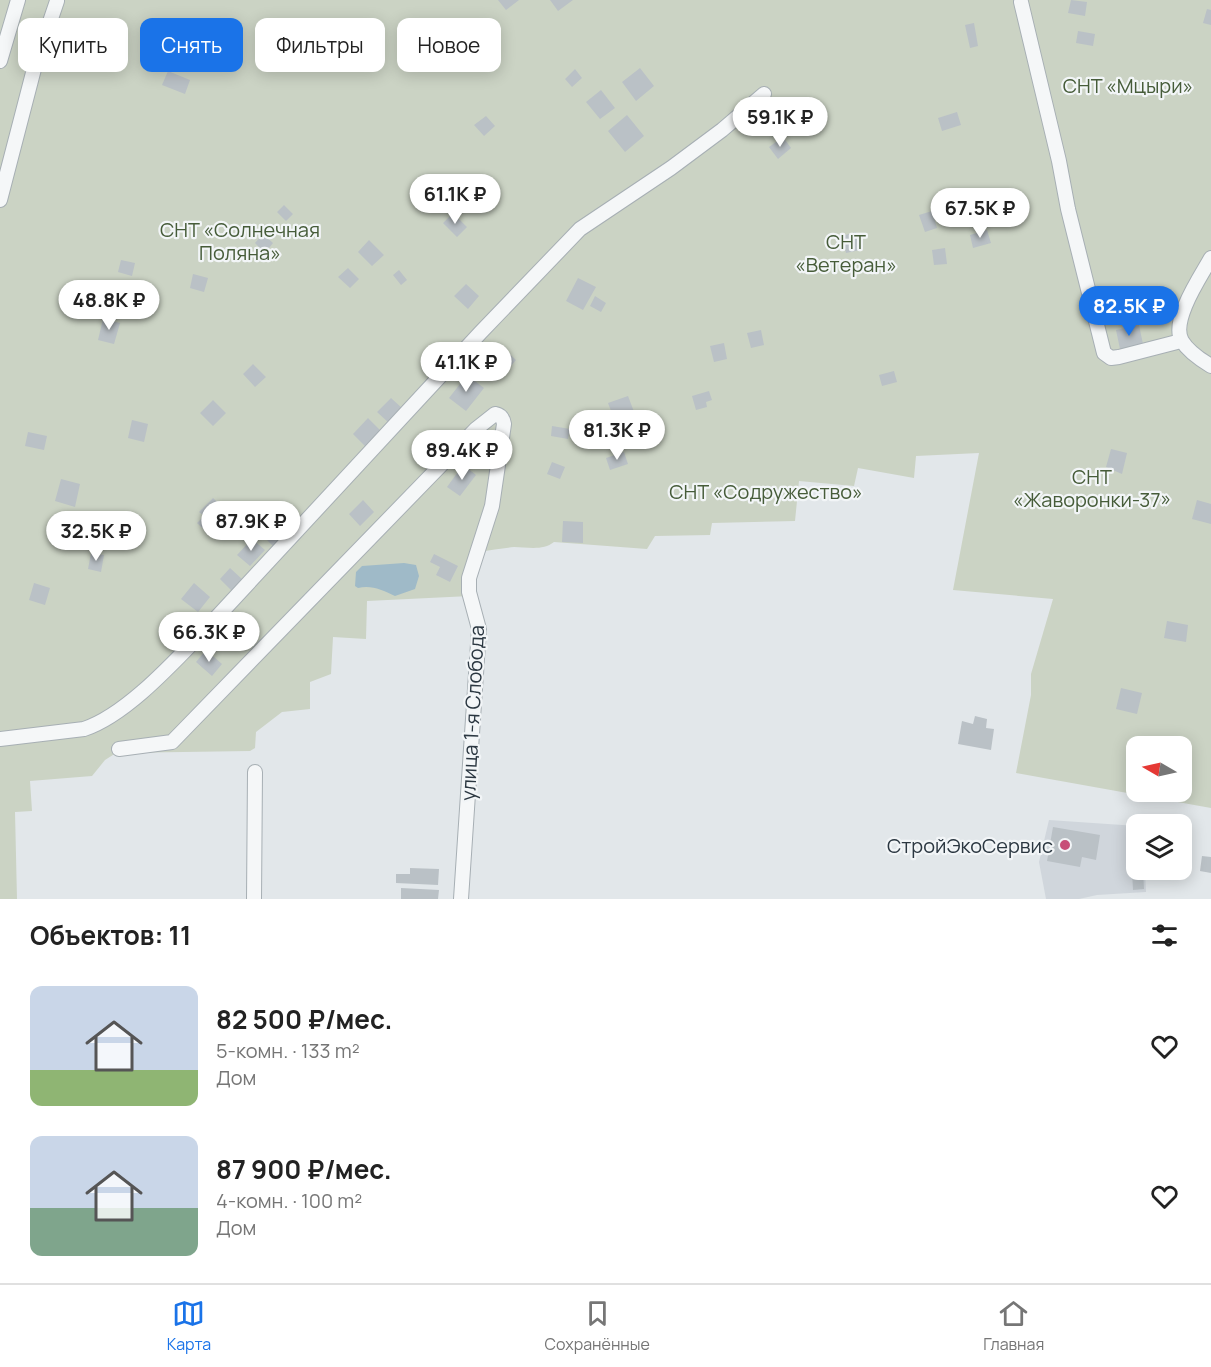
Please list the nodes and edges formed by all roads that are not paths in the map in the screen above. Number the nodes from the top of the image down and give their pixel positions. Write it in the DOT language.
graph roads {
  1 [pos="18,0"];
  2 [pos="57,1"];
  3 [pos="1021,2"];
  4 [pos="0,61"];
  5 [pos="764,94"];
  6 [pos="0,200"];
  7 [pos="1211,258"];
  8 [pos="1181,341"];
  9 [pos="1211,366"];
  10 [pos="0,739"];
  11 [pos="119,749"];
  12 [pos="255,772"];
  13 [pos="254,899"];
  14 [pos="461,899"];
  1 -- 4 [label="street"];
  2 -- 6 [label="street"];
  3 -- 8 [label="street"];
  5 -- 10 [label="street"];
  7 -- 8 [label="street"];
  8 -- 9 [label="street"];
  11 -- 14 [label="street, улица 1-я Слобода"];
  12 -- 13 [label="street"];
}
